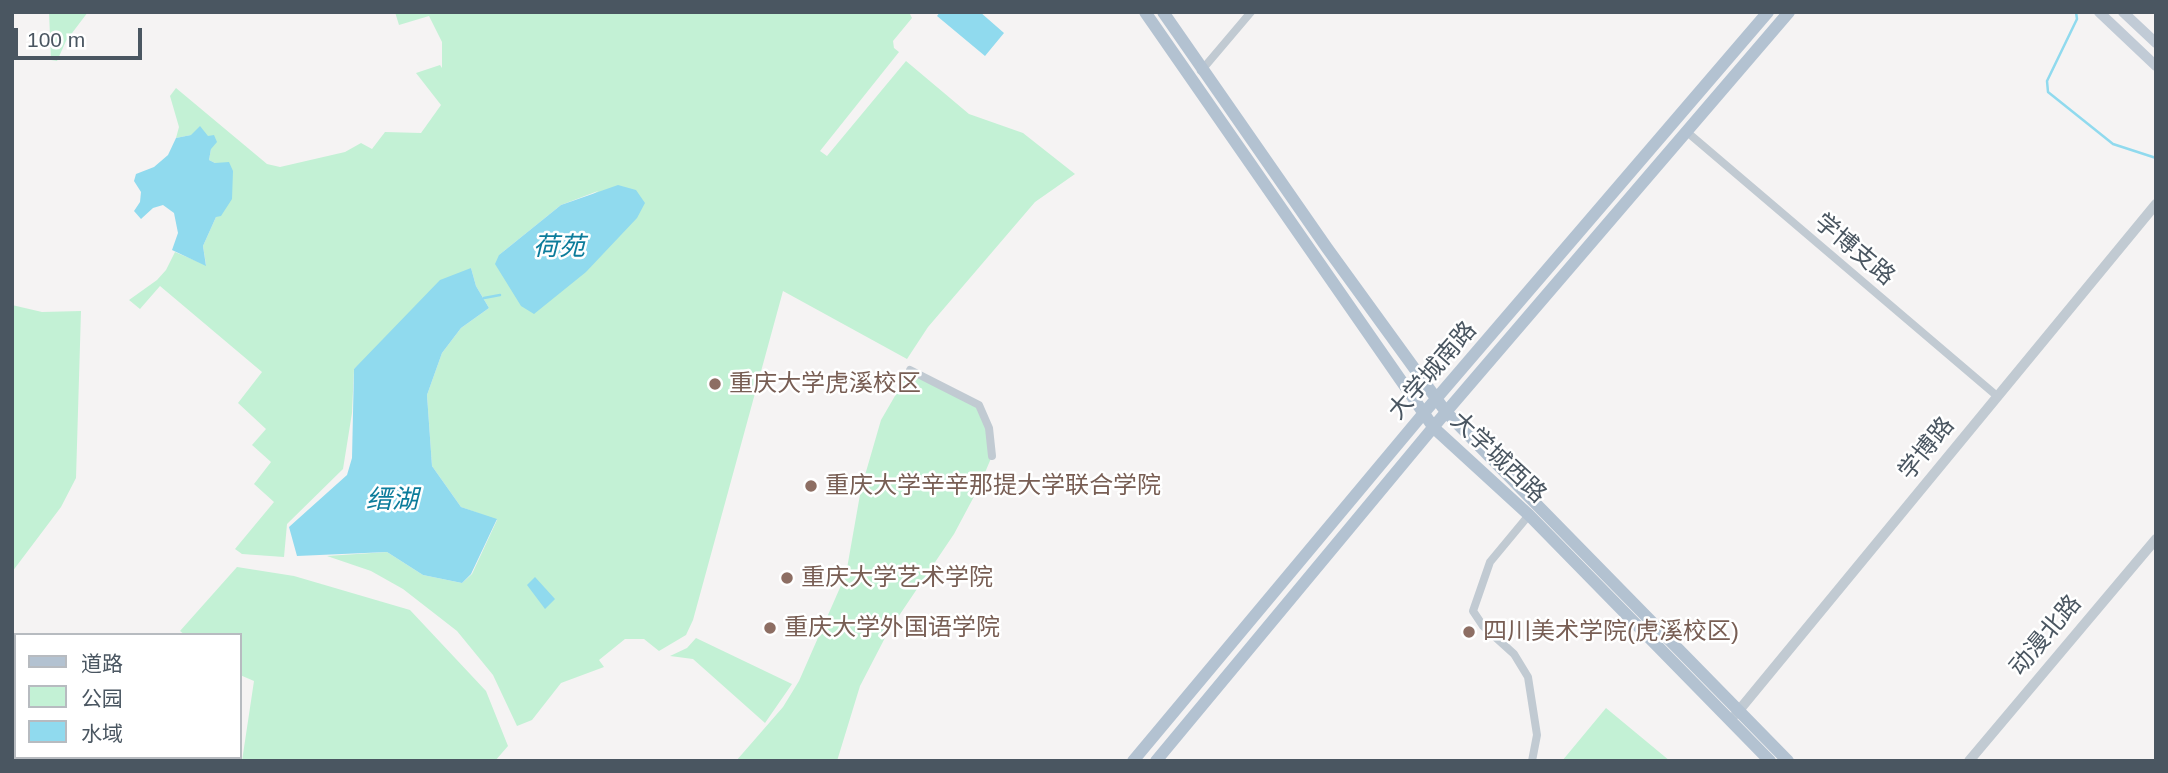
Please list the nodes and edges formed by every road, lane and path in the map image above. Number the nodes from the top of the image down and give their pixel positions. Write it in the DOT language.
graph roads {
  1 [pos="1145,12"];
  2 [pos="1163,12"];
  3 [pos="1251,12"];
  4 [pos="1768,12"];
  5 [pos="1789,12"];
  6 [pos="2099,12"];
  7 [pos="2123,12"];
  8 [pos="2156,43"];
  9 [pos="2156,66"];
  10 [pos="1202,69"];
  11 [pos="1192,81"];
  12 [pos="1687,132"];
  13 [pos="2156,204"];
  14 [pos="910,370"];
  15 [pos="1997,396"];
  16 [pos="1436,400"];
  17 [pos="1446,412"];
  18 [pos="1423,414"];
  19 [pos="1434,428"];
  20 [pos="992,456"];
  21 [pos="1530,515"];
  22 [pos="2156,539"];
  23 [pos="1734,716"];
  24 [pos="1133,761"];
  25 [pos="1156,761"];
  26 [pos="1532,761"];
  27 [pos="1770,761"];
  28 [pos="1788,761"];
  29 [pos="1969,761"];
  1 -- 11 [label="main road, 大学城西路"];
  2 -- 10 [label="main road, 大学城西路"];
  3 -- 10 [label="street"];
  4 -- 16 [label="main road, 大学城南路"];
  5 -- 12 [label="main road, 大学城南路"];
  6 -- 9 [label="main road"];
  7 -- 8 [label="main road"];
  10 -- 11 [label="street"];
  10 -- 16 [label="main road, 大学城西路"];
  11 -- 18 [label="main road, 大学城西路"];
  12 -- 15 [label="street, 学博支路"];
  12 -- 17 [label="main road, 大学城南路"];
  13 -- 15 [label="street, 学博路"];
  14 -- 20 [label="street"];
  15 -- 23 [label="street, 学博路"];
  16 -- 17 [label="main road, 大学城西路"];
  16 -- 18 [label="main road, 大学城南路"];
  17 -- 19 [label="main road, 大学城南路"];
  17 -- 23 [label="main road, 大学城西路"];
  18 -- 19 [label="main road, 大学城西路"];
  18 -- 24 [label="main road, 大学城南路"];
  19 -- 21 [label="main road, 大学城西路"];
  19 -- 25 [label="main road, 大学城南路"];
  21 -- 23 [label="main road, 大学城西路"];
  21 -- 26 [label="street"];
  22 -- 29 [label="street, 动漫北路"];
  23 -- 27 [label="main road, 大学城西路"];
  23 -- 28 [label="main road, 大学城西路"];
}
